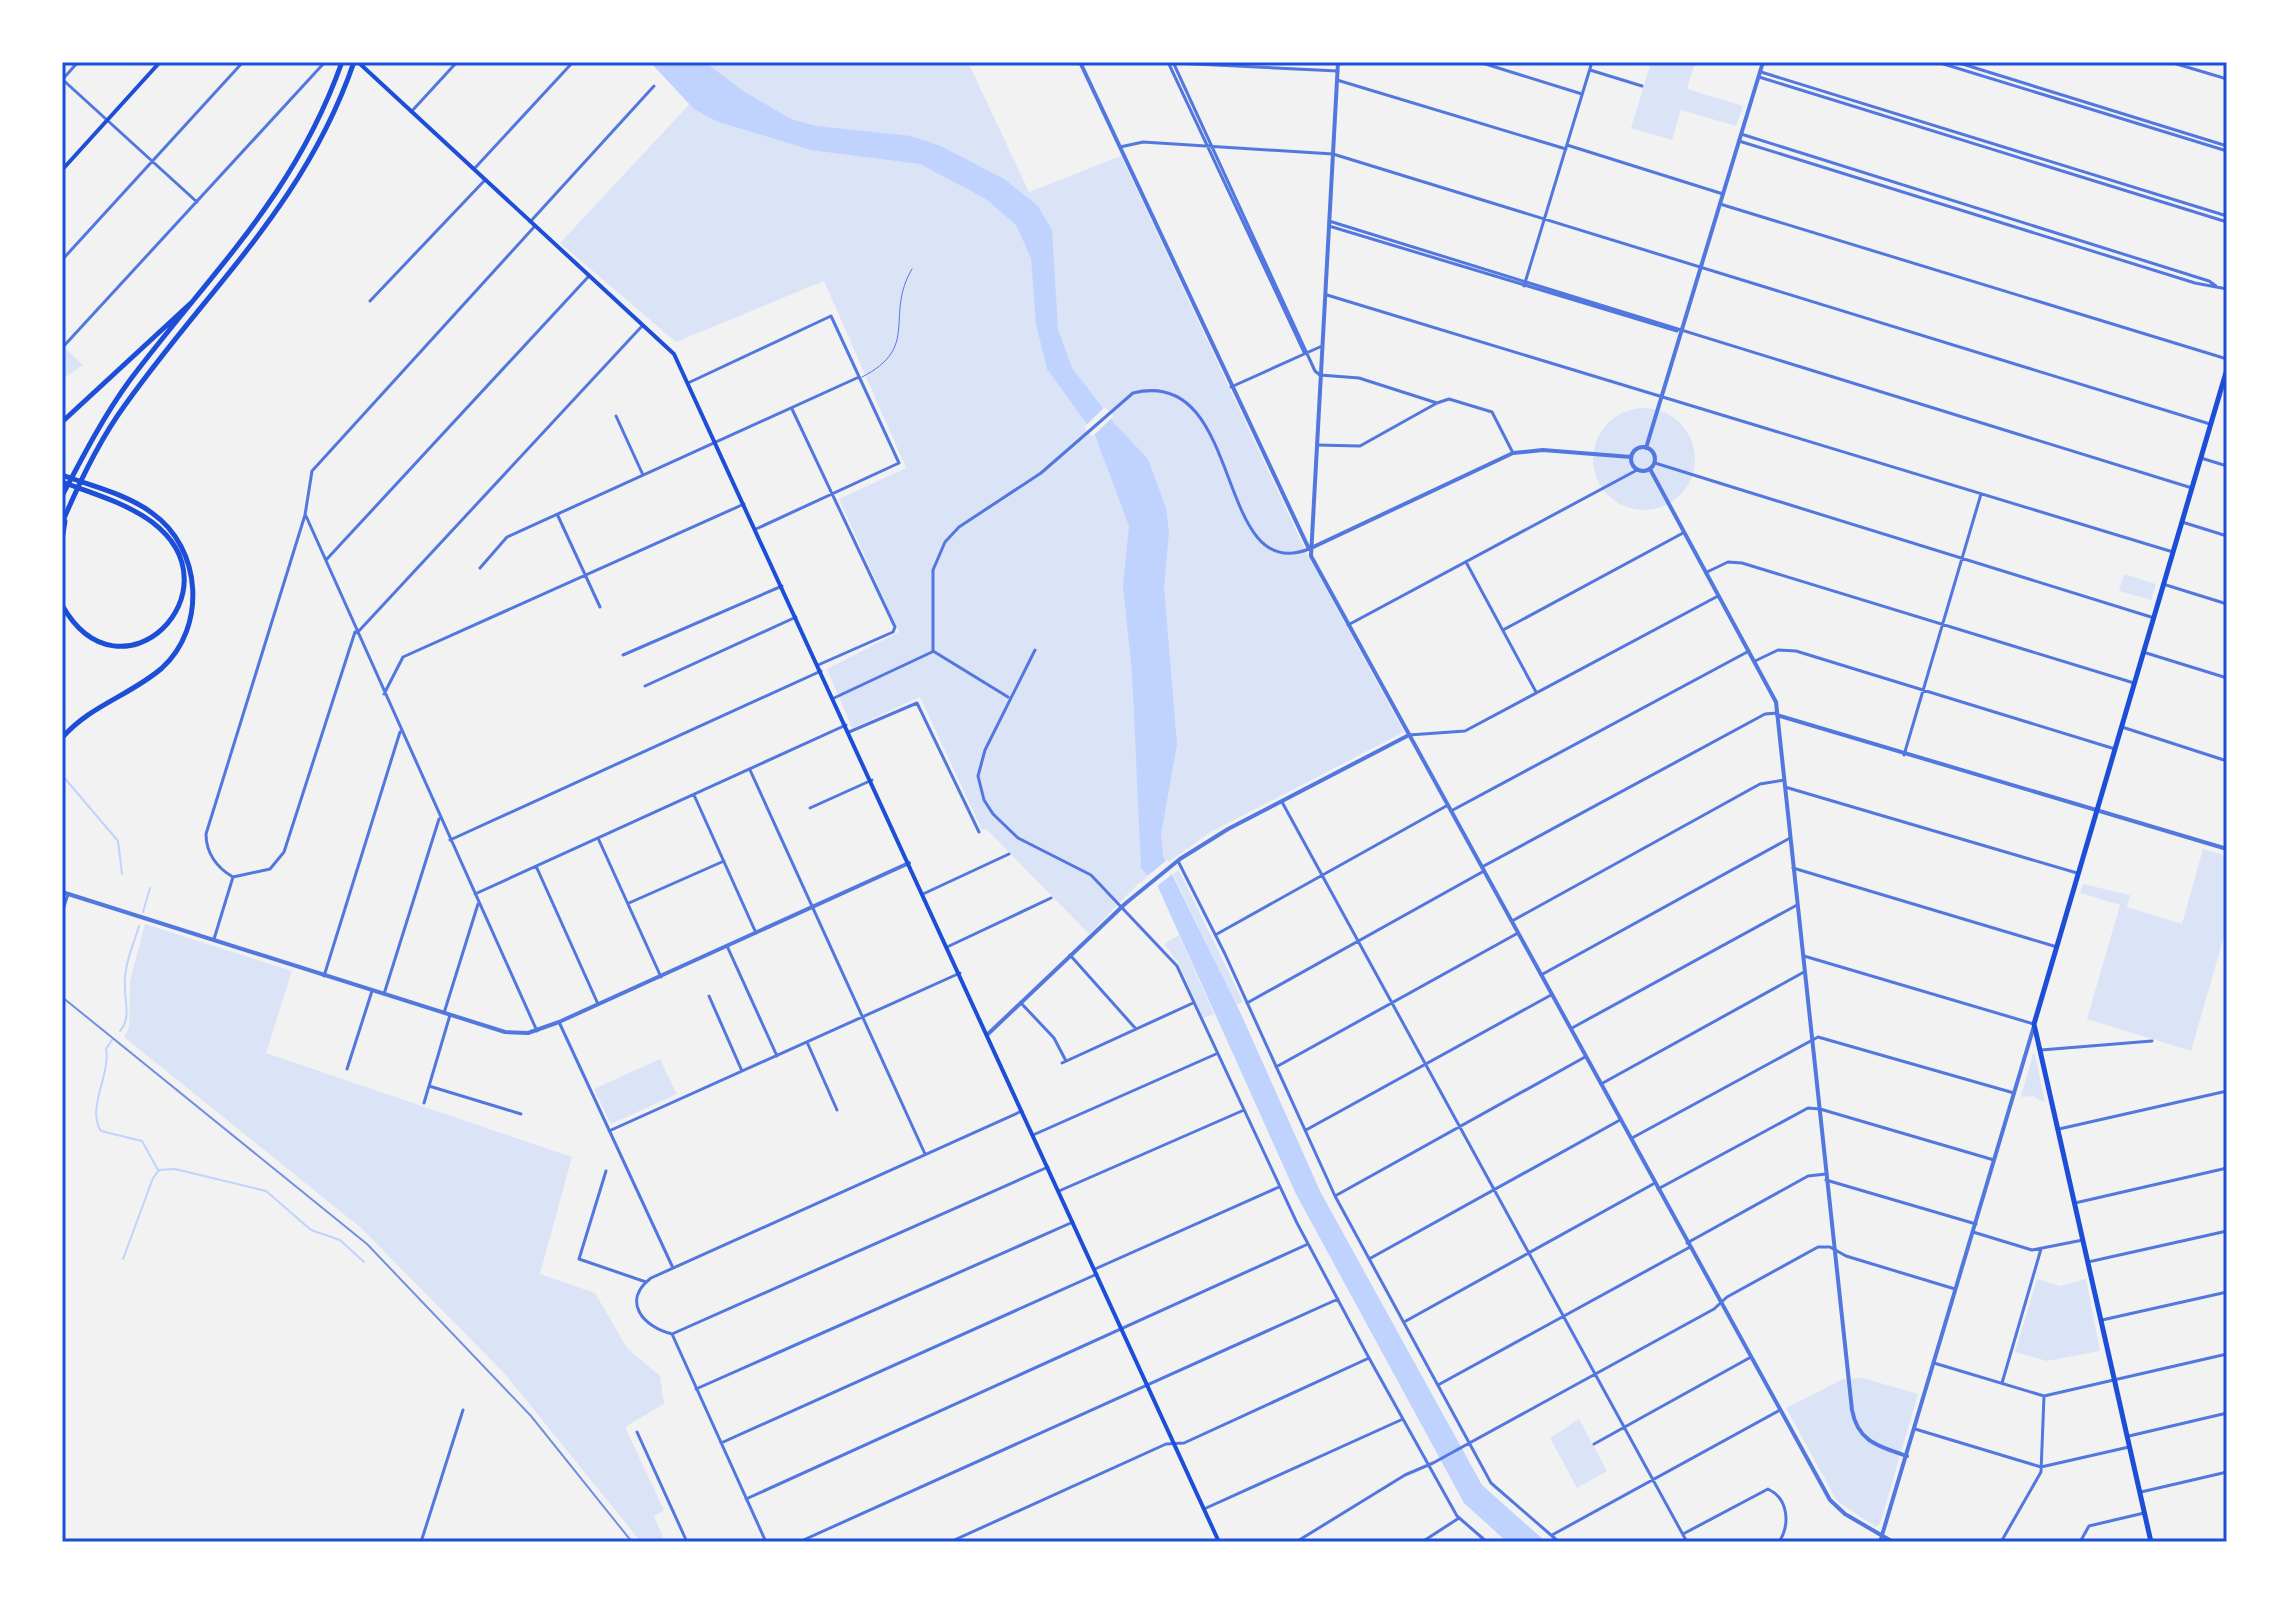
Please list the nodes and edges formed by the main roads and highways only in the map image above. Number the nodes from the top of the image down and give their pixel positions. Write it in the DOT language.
graph roads {
  1 [pos="160,62"];
  2 [pos="342,62"];
  3 [pos="356,62"];
  4 [pos="62,170"];
  5 [pos="202,294"];
  6 [pos="2227,369"];
  7 [pos="2224,393"];
  8 [pos="62,422"];
  9 [pos="62,475"];
  10 [pos="62,482"];
  11 [pos="103,494"];
  12 [pos="62,496"];
  13 [pos="67,511"];
  14 [pos="62,523"];
  15 [pos="62,540"];
  16 [pos="62,605"];
  17 [pos="62,738"];
  18 [pos="1219,1542"];
  19 [pos="2151,1542"];
  1 -- 4 [label="main road"];
  2 -- 5 [label="main road"];
  3 -- 13 [label="main road"];
  3 -- 18 [label="main road"];
  5 -- 8 [label="main road"];
  5 -- 12 [label="main road"];
  6 -- 7 [label="main road"];
  7 -- 19 [label="main road"];
  9 -- 11 [label="main road"];
  10 -- 11 [label="main road"];
  11 -- 16 [label="main road"];
  11 -- 17 [label="main road"];
  13 -- 14 [label="main road"];
  13 -- 15 [label="main road"];
}
